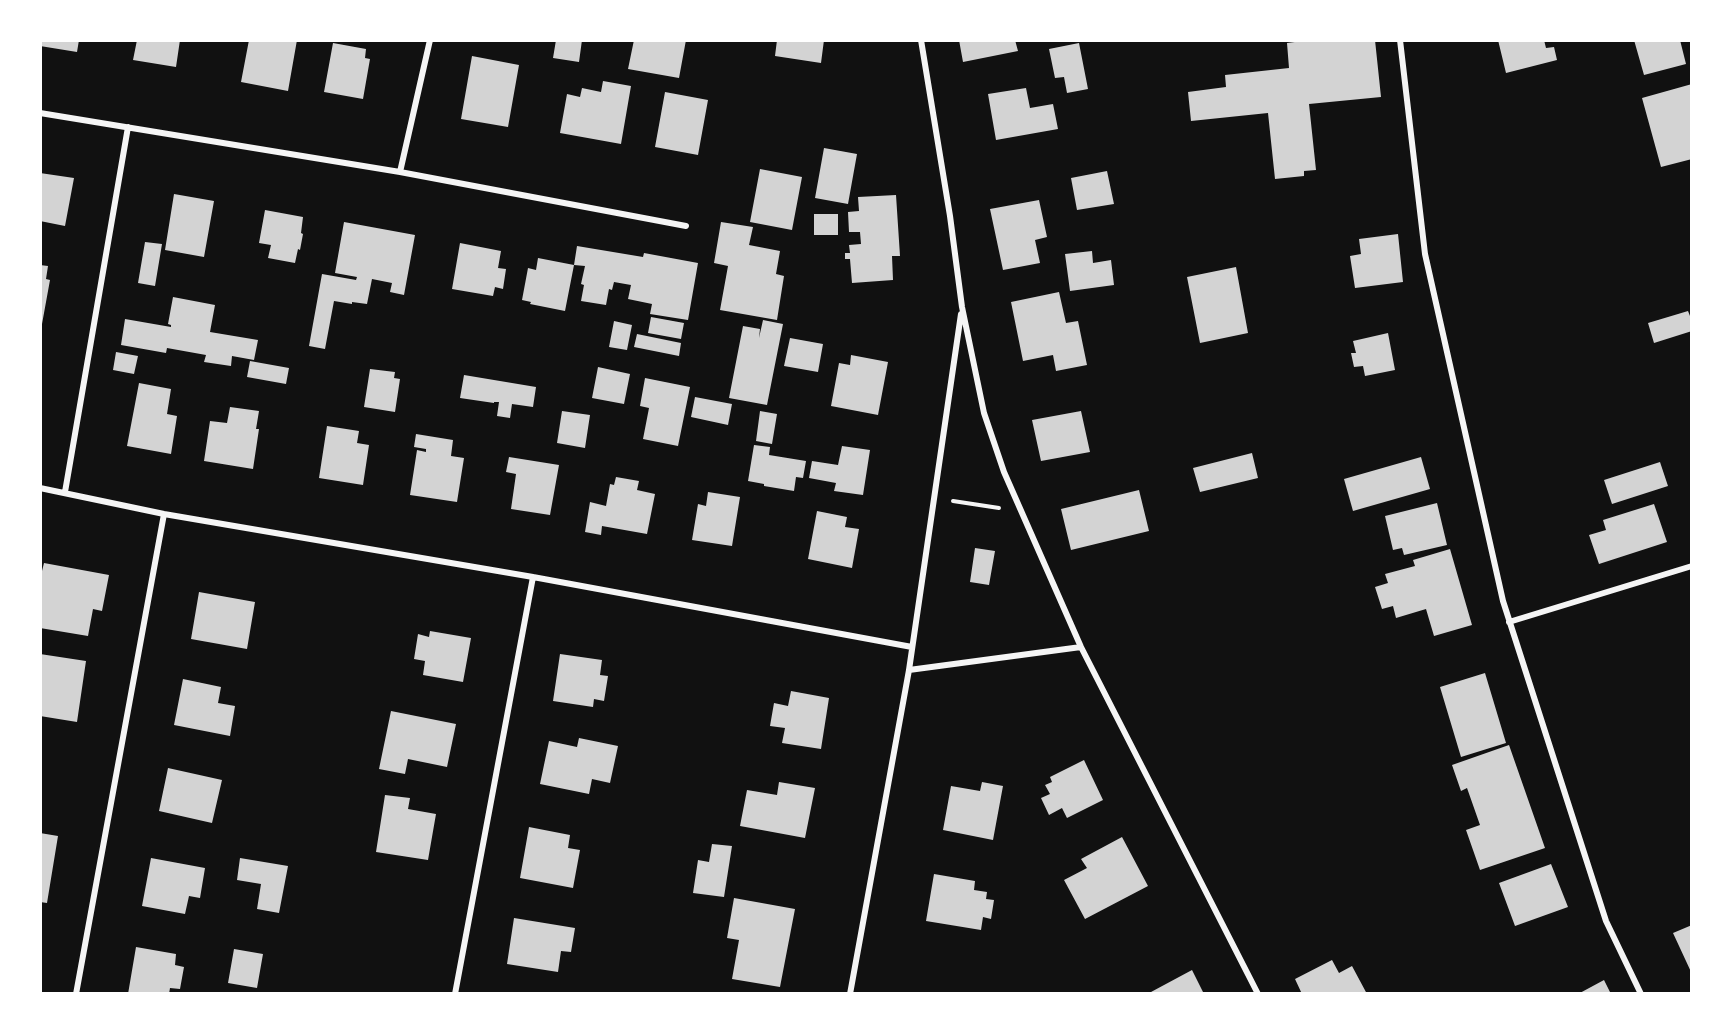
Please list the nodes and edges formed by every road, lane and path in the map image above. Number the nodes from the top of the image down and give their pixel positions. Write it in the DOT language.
graph roads {
  1 [pos="430,40"];
  2 [pos="921,40"];
  3 [pos="1401,40"];
  4 [pos="40,113"];
  5 [pos="128,127"];
  6 [pos="400,172"];
  7 [pos="686,226"];
  8 [pos="962,308"];
  9 [pos="40,488"];
  10 [pos="65,492"];
  11 [pos="934,498"];
  12 [pos="1021,512"];
  13 [pos="164,514"];
  14 [pos="1692,566"];
  15 [pos="532,577"];
  16 [pos="1509,622"];
  17 [pos="912,647"];
  18 [pos="1081,647"];
  19 [pos="909,669"];
  20 [pos="76,993"];
  21 [pos="455,993"];
  22 [pos="850,993"];
  23 [pos="1258,993"];
  24 [pos="1641,993"];
  1 -- 6 [label="street"];
  2 -- 8 [label="street"];
  3 -- 16 [label="street"];
  4 -- 5 [label="street"];
  5 -- 6 [label="street"];
  5 -- 10 [label="street"];
  6 -- 7 [label="street"];
  8 -- 11 [label="street"];
  8 -- 12 [label="street"];
  9 -- 10 [label="street"];
  10 -- 13 [label="street"];
  11 -- 12 [label="path"];
  11 -- 17 [label="street"];
  12 -- 18 [label="street"];
  13 -- 15 [label="street"];
  13 -- 20 [label="street"];
  14 -- 16 [label="street"];
  15 -- 17 [label="street"];
  15 -- 21 [label="street"];
  16 -- 24 [label="street"];
  17 -- 19 [label="street"];
  18 -- 19 [label="street"];
  18 -- 23 [label="street"];
  19 -- 22 [label="street"];
}
